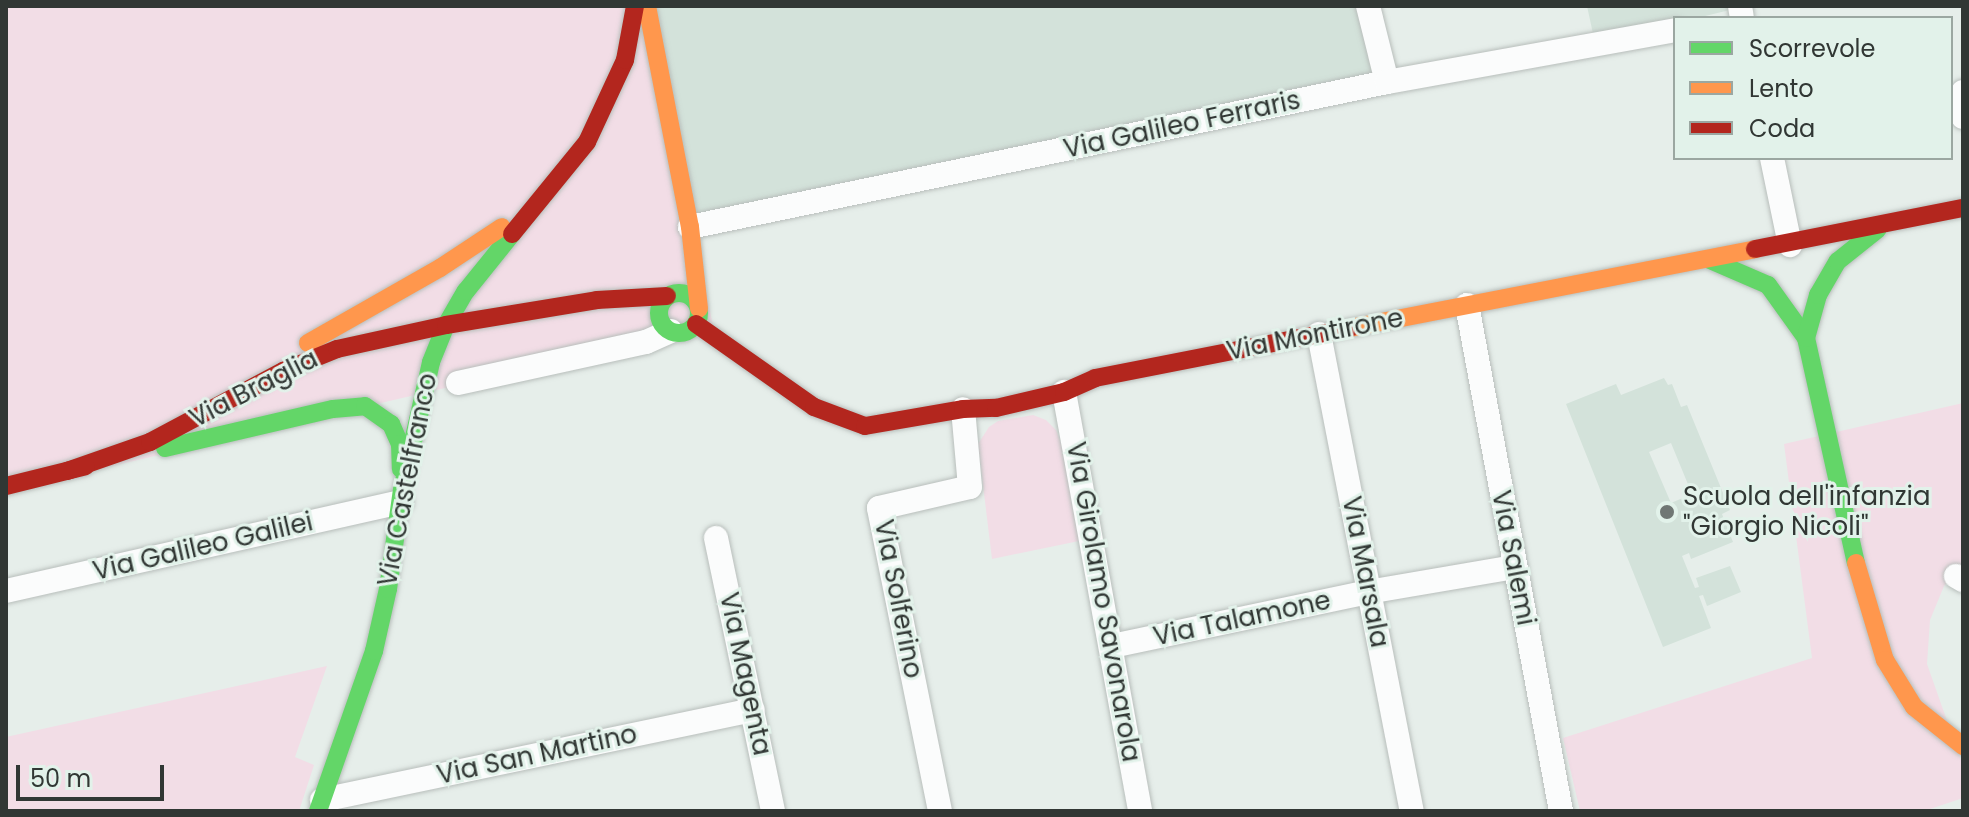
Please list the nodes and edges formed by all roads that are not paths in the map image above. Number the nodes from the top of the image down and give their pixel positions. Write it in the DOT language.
graph roads {
  1 [pos="635,6"];
  2 [pos="647,6"];
  3 [pos="1368,6"];
  4 [pos="1673,30"];
  5 [pos="1387,82"];
  6 [pos="1963,92"];
  7 [pos="1963,117"];
  8 [pos="1772,160"];
  9 [pos="559,180"];
  10 [pos="1963,208"];
  11 [pos="1884,225"];
  12 [pos="690,227"];
  13 [pos="1709,259"];
  14 [pos="1792,266"];
  15 [pos="667,296"];
  16 [pos="1467,305"];
  17 [pos="551,308"];
  18 [pos="698,316"];
  19 [pos="1801,319"];
  20 [pos="446,325"];
  21 [pos="666,326"];
  22 [pos="1319,334"];
  23 [pos="458,383"];
  24 [pos="1064,392"];
  25 [pos="963,409"];
  26 [pos="67,471"];
  27 [pos="6,486"];
  28 [pos="401,496"];
  29 [pos="716,538"];
  30 [pos="1515,567"];
  31 [pos="6,591"];
  32 [pos="1368,592"];
  33 [pos="1112,646"];
  34 [pos="753,710"];
  35 [pos="1963,746"];
  36 [pos="320,805"];
  37 [pos="773,811"];
  38 [pos="940,811"];
  39 [pos="1140,811"];
  40 [pos="1412,811"];
  41 [pos="1561,811"];
  1 -- 9 [label="street, Via Castelfranco"];
  2 -- 12 [label="street"];
  3 -- 5 [label="street"];
  4 -- 5 [label="street, Via Galileo Ferraris"];
  5 -- 12 [label="street, Via Galileo Ferraris"];
  6 -- 7 [label="street"];
  8 -- 14 [label="street"];
  9 -- 20 [label="street, Via Castelfranco"];
  9 -- 26 [label="street, Via Castelfranco"];
  10 -- 11 [label="street, Via Montirone"];
  11 -- 14 [label="street, Via Montirone"];
  11 -- 19 [label="street"];
  12 -- 18 [label="street"];
  13 -- 14 [label="street, Via Montirone"];
  13 -- 16 [label="street, Via Montirone"];
  13 -- 19 [label="street"];
  14 -- 19 [label="street"];
  15 -- 17 [label="street"];
  15 -- 18 [label="street"];
  15 -- 21 [label="street"];
  16 -- 22 [label="street, Via Montirone"];
  16 -- 30 [label="street, Via Salemi"];
  17 -- 20 [label="street"];
  17 -- 21 [label="street"];
  18 -- 21 [label="street"];
  18 -- 25 [label="street, Via Montirone"];
  19 -- 35 [label="street"];
  20 -- 26 [label="street, Via Braglia"];
  20 -- 28 [label="street, Via Castelfranco"];
  21 -- 23 [label="street"];
  22 -- 24 [label="street, Via Montirone"];
  22 -- 32 [label="street, Via Marsala"];
  24 -- 25 [label="street, Via Montirone"];
  24 -- 33 [label="street, Via Girolamo Savonarola"];
  25 -- 38 [label="street, Via Solferino"];
  26 -- 27 [label="street, Via Braglia"];
  26 -- 28 [label="street, Via Braglia"];
  28 -- 31 [label="street, Via Galileo Galilei"];
  28 -- 36 [label="street, Via Castelfranco"];
  29 -- 34 [label="street, Via Magenta"];
  30 -- 32 [label="street, Via Talamone"];
  30 -- 41 [label="street, Via Salemi"];
  32 -- 33 [label="street, Via Talamone"];
  32 -- 40 [label="street, Via Marsala"];
  33 -- 39 [label="street, Via Girolamo Savonarola"];
  34 -- 36 [label="street, Via San Martino"];
  34 -- 37 [label="street, Via Magenta"];
}
